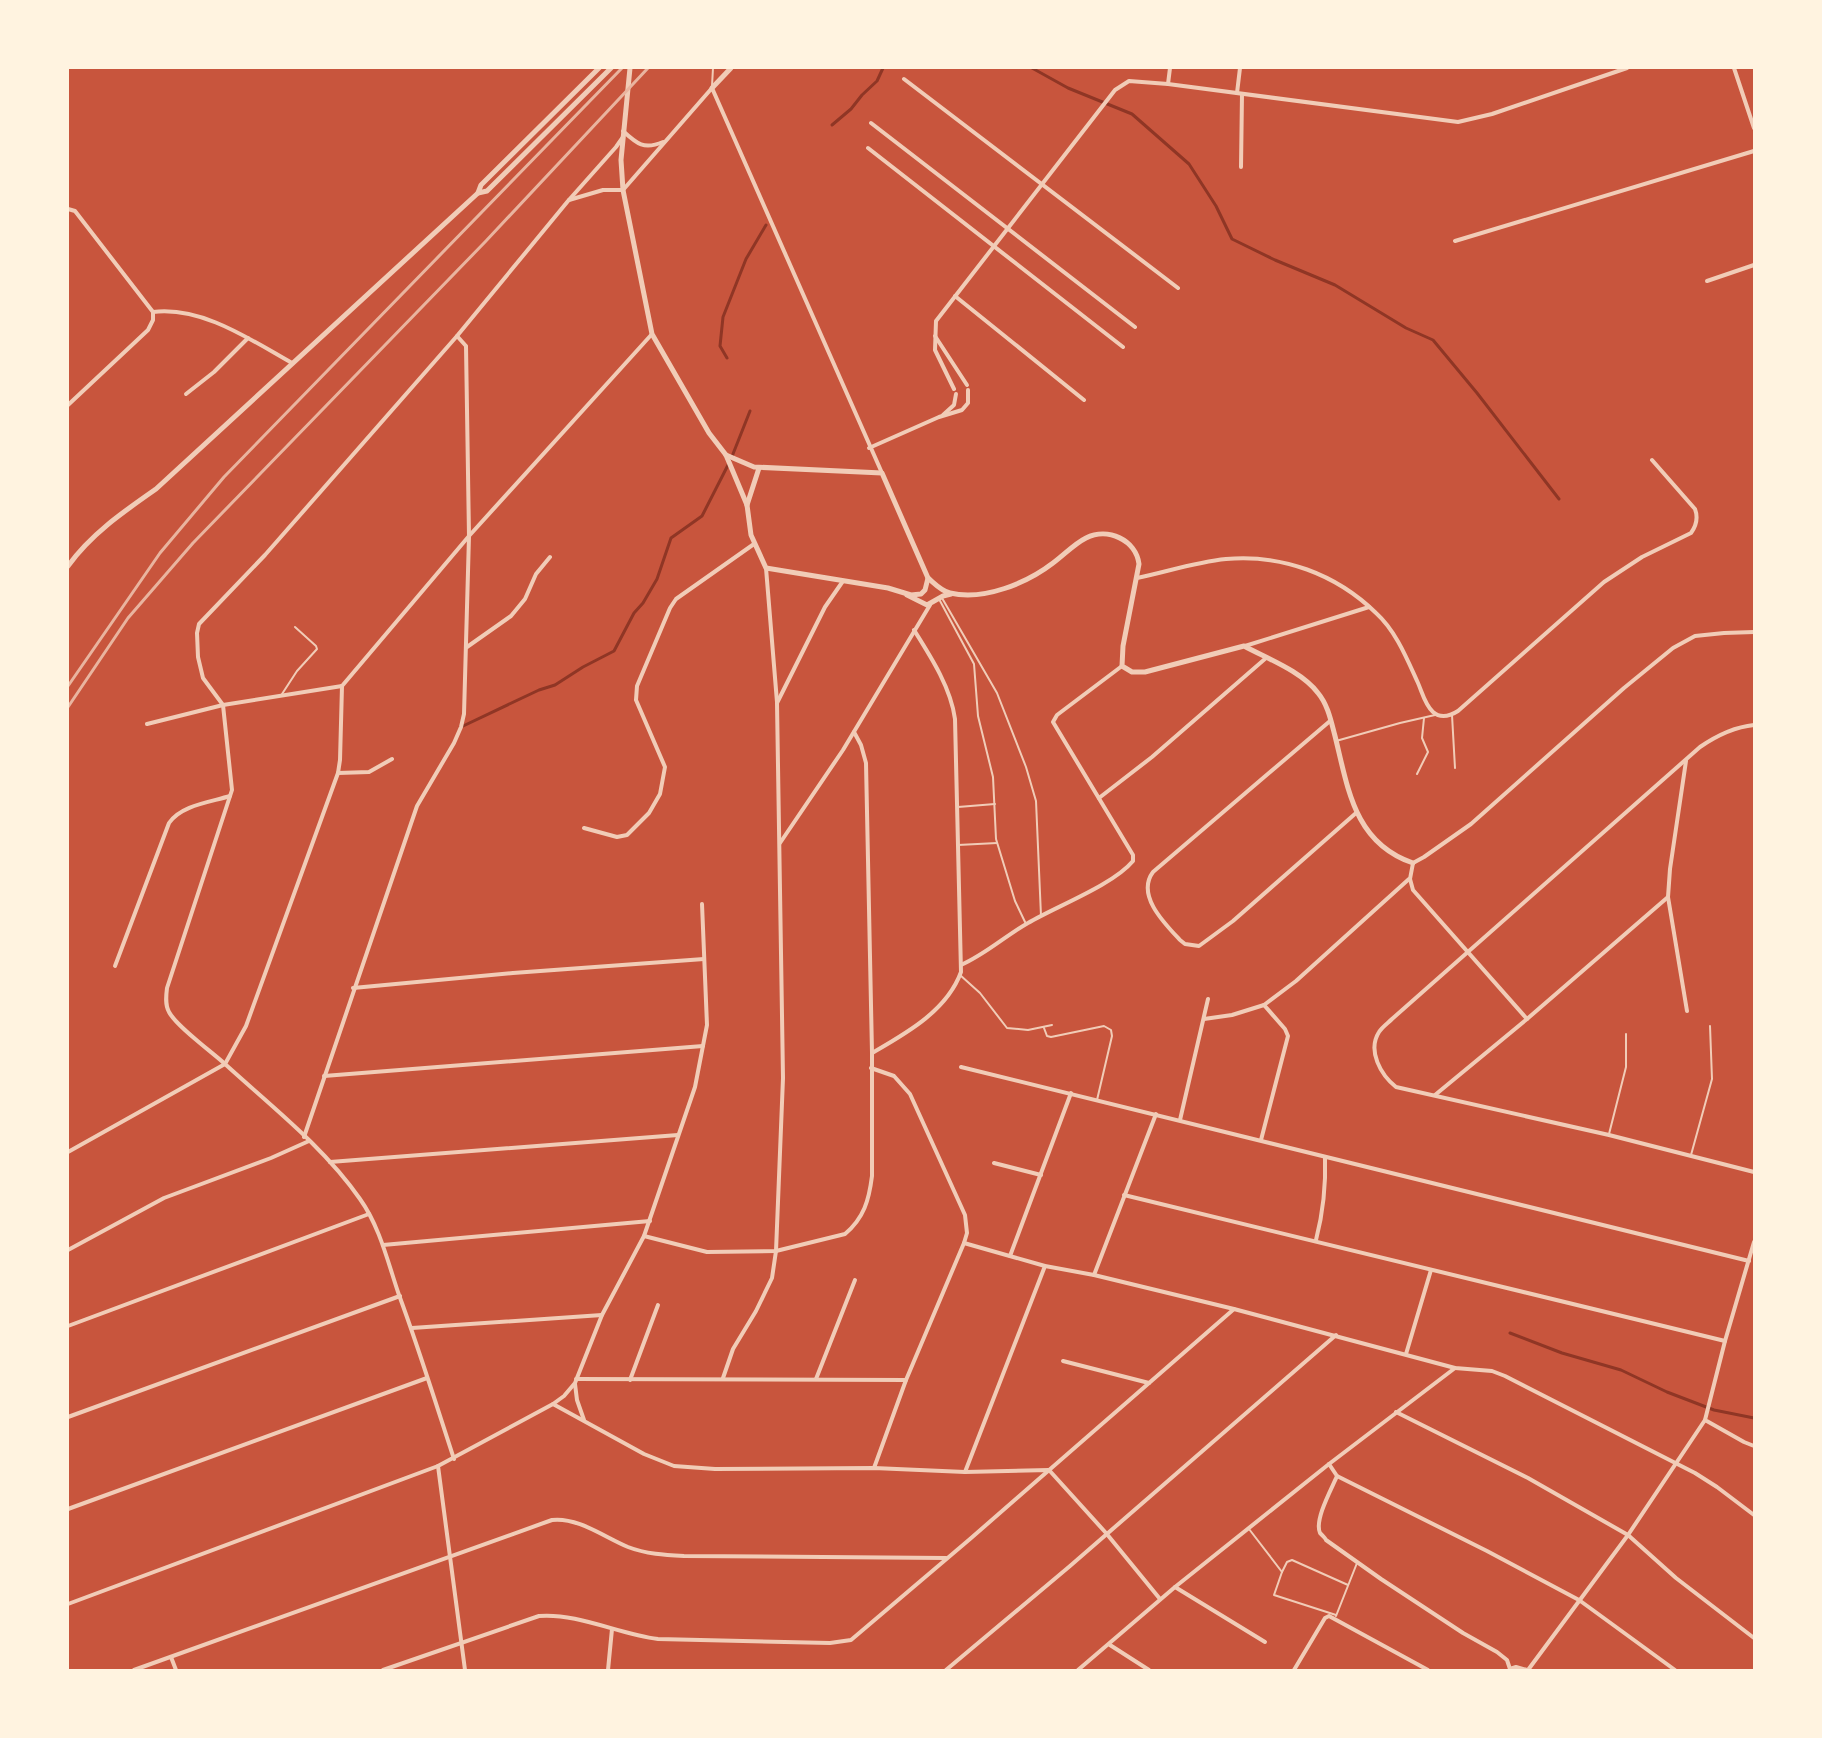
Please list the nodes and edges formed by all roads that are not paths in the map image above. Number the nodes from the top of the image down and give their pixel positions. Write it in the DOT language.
graph roads {
  1 [pos="599,68"];
  2 [pos="611,68"];
  3 [pos="630,68"];
  4 [pos="713,68"];
  5 [pos="731,68"];
  6 [pos="1170,68"];
  7 [pos="1240,68"];
  8 [pos="1628,68"];
  9 [pos="1734,68"];
  10 [pos="903,79"];
  11 [pos="1168,84"];
  12 [pos="712,88"];
  13 [pos="1240,93"];
  14 [pos="871,123"];
  15 [pos="1755,128"];
  16 [pos="623,134"];
  17 [pos="664,142"];
  18 [pos="868,148"];
  19 [pos="1755,151"];
  20 [pos="1241,166"];
  21 [pos="1041,184"];
  22 [pos="623,190"];
  23 [pos="478,193"];
  24 [pos="568,201"];
  25 [pos="68,208"];
  26 [pos="1008,228"];
  27 [pos="1455,241"];
  28 [pos="994,246"];
  29 [pos="1755,265"];
  30 [pos="1707,281"];
  31 [pos="1178,288"];
  32 [pos="954,296"];
  33 [pos="153,312"];
  34 [pos="1135,327"];
  35 [pos="652,334"];
  36 [pos="457,336"];
  37 [pos="934,336"];
  38 [pos="248,338"];
  39 [pos="1123,347"];
  40 [pos="292,363"];
  41 [pos="186,394"];
  42 [pos="1084,400"];
  43 [pos="68,405"];
  44 [pos="939,417"];
  45 [pos="869,448"];
  46 [pos="726,455"];
  47 [pos="1652,460"];
  48 [pos="759,468"];
  49 [pos="882,473"];
  50 [pos="747,505"];
  51 [pos="470,536"];
  52 [pos="754,544"];
  53 [pos="550,557"];
  54 [pos="68,566"];
  55 [pos="766,568"];
  56 [pos="928,578"];
  57 [pos="1137,578"];
  58 [pos="843,581"];
  59 [pos="939,588"];
  60 [pos="906,594"];
  61 [pos="952,594"];
  62 [pos="940,597"];
  63 [pos="930,605"];
  64 [pos="1370,607"];
  65 [pos="295,627"];
  66 [pos="914,630"];
  67 [pos="1755,633"];
  68 [pos="1244,646"];
  69 [pos="466,648"];
  70 [pos="1266,658"];
  71 [pos="1122,666"];
  72 [pos="342,686"];
  73 [pos="282,694"];
  74 [pos="777,703"];
  75 [pos="223,705"];
  76 [pos="1438,715"];
  77 [pos="1452,715"];
  78 [pos="1424,717"];
  79 [pos="1331,720"];
  80 [pos="147,724"];
  81 [pos="1755,725"];
  82 [pos="854,732"];
  83 [pos="1336,741"];
  84 [pos="392,759"];
  85 [pos="1686,761"];
  86 [pos="1455,768"];
  87 [pos="338,773"];
  88 [pos="1418,774"];
  89 [pos="231,796"];
  90 [pos="1099,798"];
  91 [pos="995,804"];
  92 [pos="958,807"];
  93 [pos="1356,813"];
  94 [pos="584,828"];
  95 [pos="997,843"];
  96 [pos="779,844"];
  97 [pos="958,845"];
  98 [pos="1413,863"];
  99 [pos="1410,879"];
  100 [pos="1668,897"];
  101 [pos="702,904"];
  102 [pos="1041,916"];
  103 [pos="1026,924"];
  104 [pos="1468,952"];
  105 [pos="704,959"];
  106 [pos="962,965"];
  107 [pos="115,966"];
  108 [pos="960,975"];
  109 [pos="354,988"];
  110 [pos="1208,999"];
  111 [pos="1264,1005"];
  112 [pos="1687,1011"];
  113 [pos="1204,1019"];
  114 [pos="1527,1019"];
  115 [pos="1052,1025"];
  116 [pos="1710,1026"];
  117 [pos="1044,1028"];
  118 [pos="1626,1034"];
  119 [pos="703,1046"];
  120 [pos="872,1053"];
  121 [pos="225,1064"];
  122 [pos="961,1066"];
  123 [pos="871,1068"];
  124 [pos="324,1076"];
  125 [pos="1071,1093"];
  126 [pos="1434,1095"];
  127 [pos="1097,1100"];
  128 [pos="1156,1114"];
  129 [pos="1180,1120"];
  130 [pos="679,1135"];
  131 [pos="1609,1135"];
  132 [pos="304,1137"];
  133 [pos="1261,1140"];
  134 [pos="309,1141"];
  135 [pos="68,1152"];
  136 [pos="1691,1155"];
  137 [pos="1325,1157"];
  138 [pos="329,1162"];
  139 [pos="994,1162"];
  140 [pos="1755,1172"];
  141 [pos="1041,1175"];
  142 [pos="1124,1195"];
  143 [pos="369,1214"];
  144 [pos="650,1221"];
  145 [pos="644,1236"];
  146 [pos="1316,1240"];
  147 [pos="1755,1242"];
  148 [pos="964,1243"];
  149 [pos="383,1245"];
  150 [pos="68,1250"];
  151 [pos="776,1251"];
  152 [pos="1010,1256"];
  153 [pos="1749,1261"];
  154 [pos="1045,1266"];
  155 [pos="1431,1270"];
  156 [pos="1094,1275"];
  157 [pos="855,1280"];
  158 [pos="400,1296"];
  159 [pos="658,1305"];
  160 [pos="1234,1309"];
  161 [pos="602,1315"];
  162 [pos="68,1326"];
  163 [pos="412,1328"];
  164 [pos="1336,1335"];
  165 [pos="1725,1341"];
  166 [pos="1406,1354"];
  167 [pos="1062,1361"];
  168 [pos="1455,1368"];
  169 [pos="427,1378"];
  170 [pos="723,1378"];
  171 [pos="816,1379"];
  172 [pos="630,1380"];
  173 [pos="906,1380"];
  174 [pos="576,1381"];
  175 [pos="1149,1383"];
  176 [pos="553,1404"];
  177 [pos="1396,1412"];
  178 [pos="68,1418"];
  179 [pos="584,1420"];
  180 [pos="1706,1420"];
  181 [pos="1755,1446"];
  182 [pos="454,1459"];
  183 [pos="1329,1464"];
  184 [pos="1677,1464"];
  185 [pos="438,1466"];
  186 [pos="874,1468"];
  187 [pos="1049,1470"];
  188 [pos="965,1472"];
  189 [pos="1337,1476"];
  190 [pos="68,1509"];
  191 [pos="1755,1515"];
  192 [pos="1248,1529"];
  193 [pos="1106,1533"];
  194 [pos="1628,1535"];
  195 [pos="449,1558"];
  196 [pos="946,1558"];
  197 [pos="1357,1563"];
  198 [pos="1282,1572"];
  199 [pos="1347,1585"];
  200 [pos="1175,1587"];
  201 [pos="1160,1599"];
  202 [pos="1579,1600"];
  203 [pos="68,1604"];
  204 [pos="1336,1616"];
  205 [pos="612,1629"];
  206 [pos="1755,1638"];
  207 [pos="461,1642"];
  208 [pos="1265,1642"];
  209 [pos="1109,1645"];
  210 [pos="171,1657"];
  211 [pos="1509,1670"];
  212 [pos="134,1671"];
  213 [pos="176,1671"];
  214 [pos="383,1671"];
  215 [pos="465,1671"];
  216 [pos="608,1671"];
  217 [pos="946,1671"];
  218 [pos="1078,1671"];
  219 [pos="1149,1671"];
  220 [pos="1294,1671"];
  221 [pos="1428,1671"];
  222 [pos="1528,1671"];
  223 [pos="1675,1671"];
  1 -- 23 [label="street"];
  2 -- 23 [label="street"];
  3 -- 16 [label="street"];
  4 -- 12 [label="lane"];
  5 -- 12 [label="street"];
  6 -- 11 [label="street"];
  7 -- 13 [label="street"];
  8 -- 13 [label="street"];
  9 -- 15 [label="street"];
  10 -- 21 [label="street"];
  11 -- 13 [label="street"];
  11 -- 21 [label="street"];
  12 -- 17 [label="street"];
  12 -- 45 [label="street"];
  13 -- 20 [label="street"];
  14 -- 26 [label="street"];
  16 -- 17 [label="street"];
  16 -- 22 [label="street"];
  16 -- 24 [label="street"];
  17 -- 22 [label="street"];
  18 -- 28 [label="street"];
  19 -- 27 [label="street"];
  21 -- 26 [label="street"];
  21 -- 31 [label="street"];
  22 -- 24 [label="street"];
  22 -- 35 [label="street"];
  23 -- 40 [label="street"];
  24 -- 36 [label="street"];
  25 -- 33 [label="street"];
  26 -- 28 [label="street"];
  26 -- 34 [label="street"];
  28 -- 32 [label="street"];
  28 -- 39 [label="street"];
  29 -- 30 [label="street"];
  32 -- 37 [label="street"];
  32 -- 42 [label="street"];
  33 -- 38 [label="street"];
  33 -- 43 [label="street"];
  35 -- 46 [label="street"];
  35 -- 51 [label="street"];
  36 -- 51 [label="street"];
  36 -- 75 [label="street"];
  37 -- 44 [label="street"];
  37 -- 44 [label="street"];
  38 -- 40 [label="street"];
  38 -- 41 [label="street"];
  40 -- 54 [label="street"];
  44 -- 45 [label="street"];
  45 -- 49 [label="street"];
  46 -- 48 [label="street"];
  46 -- 50 [label="street"];
  47 -- 77 [label="street"];
  48 -- 49 [label="street"];
  48 -- 50 [label="street"];
  49 -- 56 [label="street"];
  50 -- 52 [label="street"];
  51 -- 69 [label="street"];
  51 -- 72 [label="street"];
  52 -- 55 [label="street"];
  52 -- 94 [label="street"];
  53 -- 69 [label="street"];
  55 -- 58 [label="street"];
  55 -- 74 [label="street"];
  56 -- 59 [label="street"];
  56 -- 60 [label="street"];
  57 -- 61 [label="street"];
  57 -- 64 [label="street"];
  57 -- 71 [label="street"];
  58 -- 60 [label="street"];
  58 -- 74 [label="street"];
  59 -- 61 [label="street"];
  59 -- 62 [label="street"];
  60 -- 63 [label="street"];
  61 -- 62 [label="street"];
  62 -- 63 [label="street"];
  62 -- 91 [label="lane"];
  62 -- 102 [label="lane"];
  63 -- 66 [label="street"];
  64 -- 68 [label="street"];
  64 -- 76 [label="street"];
  65 -- 73 [label="lane"];
  66 -- 82 [label="street"];
  66 -- 92 [label="street"];
  67 -- 98 [label="street"];
  68 -- 70 [label="street"];
  68 -- 71 [label="street"];
  69 -- 109 [label="street"];
  70 -- 79 [label="street"];
  70 -- 90 [label="street"];
  71 -- 90 [label="street"];
  72 -- 73 [label="street"];
  72 -- 87 [label="street"];
  73 -- 75 [label="street"];
  74 -- 96 [label="street"];
  75 -- 80 [label="street"];
  75 -- 89 [label="street"];
  76 -- 77 [label="street"];
  76 -- 78 [label="lane"];
  77 -- 86 [label="lane"];
  78 -- 83 [label="lane"];
  78 -- 88 [label="lane"];
  79 -- 83 [label="street"];
  79 -- 93 [label="street"];
  81 -- 85 [label="street"];
  82 -- 96 [label="street"];
  82 -- 120 [label="street"];
  83 -- 93 [label="street"];
  84 -- 87 [label="street"];
  85 -- 100 [label="street"];
  85 -- 104 [label="street"];
  87 -- 121 [label="street"];
  89 -- 107 [label="street"];
  89 -- 121 [label="street"];
  90 -- 102 [label="street"];
  91 -- 92 [label="lane"];
  91 -- 95 [label="lane"];
  92 -- 97 [label="street"];
  93 -- 98 [label="street"];
  95 -- 97 [label="lane"];
  95 -- 103 [label="lane"];
  96 -- 151 [label="street"];
  97 -- 106 [label="street"];
  98 -- 99 [label="street"];
  99 -- 104 [label="street"];
  99 -- 111 [label="street"];
  100 -- 112 [label="street"];
  100 -- 114 [label="street"];
  101 -- 105 [label="street"];
  102 -- 103 [label="street"];
  103 -- 106 [label="street"];
  104 -- 114 [label="street"];
  104 -- 126 [label="street"];
  105 -- 109 [label="street"];
  105 -- 119 [label="street"];
  106 -- 108 [label="street"];
  108 -- 117 [label="lane"];
  108 -- 120 [label="street"];
  109 -- 124 [label="street"];
  110 -- 113 [label="street"];
  111 -- 113 [label="street"];
  111 -- 133 [label="street"];
  113 -- 129 [label="street"];
  114 -- 126 [label="street"];
  115 -- 117 [label="lane"];
  116 -- 136 [label="lane"];
  117 -- 127 [label="lane"];
  118 -- 131 [label="lane"];
  119 -- 124 [label="street"];
  119 -- 130 [label="street"];
  120 -- 123 [label="street"];
  121 -- 132 [label="street"];
  121 -- 135 [label="street"];
  122 -- 125 [label="street"];
  123 -- 148 [label="street"];
  123 -- 151 [label="street"];
  124 -- 132 [label="street"];
  125 -- 127 [label="street"];
  125 -- 141 [label="street"];
  126 -- 131 [label="street"];
  127 -- 128 [label="street"];
  128 -- 129 [label="street"];
  128 -- 142 [label="street"];
  129 -- 133 [label="street"];
  130 -- 138 [label="street"];
  130 -- 144 [label="street"];
  131 -- 136 [label="street"];
  132 -- 134 [label="street"];
  133 -- 137 [label="street"];
  134 -- 138 [label="street"];
  134 -- 150 [label="street"];
  136 -- 140 [label="street"];
  137 -- 146 [label="street"];
  137 -- 153 [label="street"];
  138 -- 143 [label="street"];
  139 -- 141 [label="street"];
  141 -- 152 [label="street"];
  142 -- 146 [label="street"];
  142 -- 156 [label="street"];
  143 -- 149 [label="street"];
  143 -- 162 [label="street"];
  144 -- 145 [label="street"];
  144 -- 149 [label="street"];
  145 -- 151 [label="street"];
  145 -- 161 [label="street"];
  146 -- 155 [label="street"];
  147 -- 153 [label="street"];
  148 -- 152 [label="street"];
  148 -- 173 [label="street"];
  149 -- 158 [label="street"];
  151 -- 170 [label="street"];
  152 -- 154 [label="street"];
  153 -- 165 [label="street"];
  154 -- 156 [label="street"];
  154 -- 188 [label="street"];
  155 -- 165 [label="street"];
  155 -- 166 [label="street"];
  156 -- 160 [label="street"];
  157 -- 171 [label="street"];
  158 -- 163 [label="street"];
  158 -- 178 [label="street"];
  159 -- 172 [label="street"];
  160 -- 164 [label="street"];
  160 -- 175 [label="street"];
  161 -- 163 [label="street"];
  161 -- 174 [label="street"];
  163 -- 169 [label="street"];
  164 -- 166 [label="street"];
  164 -- 193 [label="street"];
  165 -- 180 [label="street"];
  166 -- 168 [label="street"];
  167 -- 175 [label="street"];
  168 -- 177 [label="street"];
  168 -- 184 [label="street"];
  169 -- 182 [label="street"];
  169 -- 190 [label="street"];
  170 -- 171 [label="street"];
  170 -- 172 [label="street"];
  171 -- 173 [label="street"];
  172 -- 174 [label="street"];
  173 -- 186 [label="street"];
  174 -- 176 [label="street"];
  174 -- 179 [label="street"];
  175 -- 187 [label="street"];
  176 -- 179 [label="street"];
  176 -- 182 [label="street"];
  177 -- 183 [label="street"];
  177 -- 194 [label="street"];
  179 -- 186 [label="street"];
  180 -- 181 [label="street"];
  180 -- 184 [label="street"];
  182 -- 185 [label="street"];
  183 -- 189 [label="street"];
  183 -- 192 [label="street"];
  184 -- 191 [label="street"];
  184 -- 194 [label="street"];
  185 -- 195 [label="street"];
  185 -- 203 [label="street"];
  186 -- 188 [label="street"];
  187 -- 188 [label="street"];
  187 -- 193 [label="street"];
  187 -- 196 [label="street"];
  189 -- 197 [label="street"];
  189 -- 202 [label="street"];
  192 -- 198 [label="lane"];
  192 -- 200 [label="street"];
  193 -- 201 [label="street"];
  193 -- 217 [label="street"];
  194 -- 202 [label="street"];
  194 -- 206 [label="street"];
  195 -- 196 [label="street"];
  195 -- 207 [label="street"];
  195 -- 210 [label="street"];
  196 -- 205 [label="street"];
  197 -- 199 [label="lane"];
  197 -- 211 [label="street"];
  198 -- 199 [label="lane"];
  198 -- 204 [label="lane"];
  199 -- 204 [label="lane"];
  200 -- 201 [label="street"];
  200 -- 208 [label="street"];
  201 -- 209 [label="street"];
  202 -- 222 [label="street"];
  202 -- 223 [label="street"];
  204 -- 220 [label="street"];
  204 -- 221 [label="street"];
  205 -- 207 [label="street"];
  205 -- 216 [label="street"];
  207 -- 214 [label="street"];
  207 -- 215 [label="street"];
  209 -- 218 [label="street"];
  209 -- 219 [label="street"];
  210 -- 212 [label="street"];
  210 -- 213 [label="street"];
  211 -- 222 [label="street"];
}
